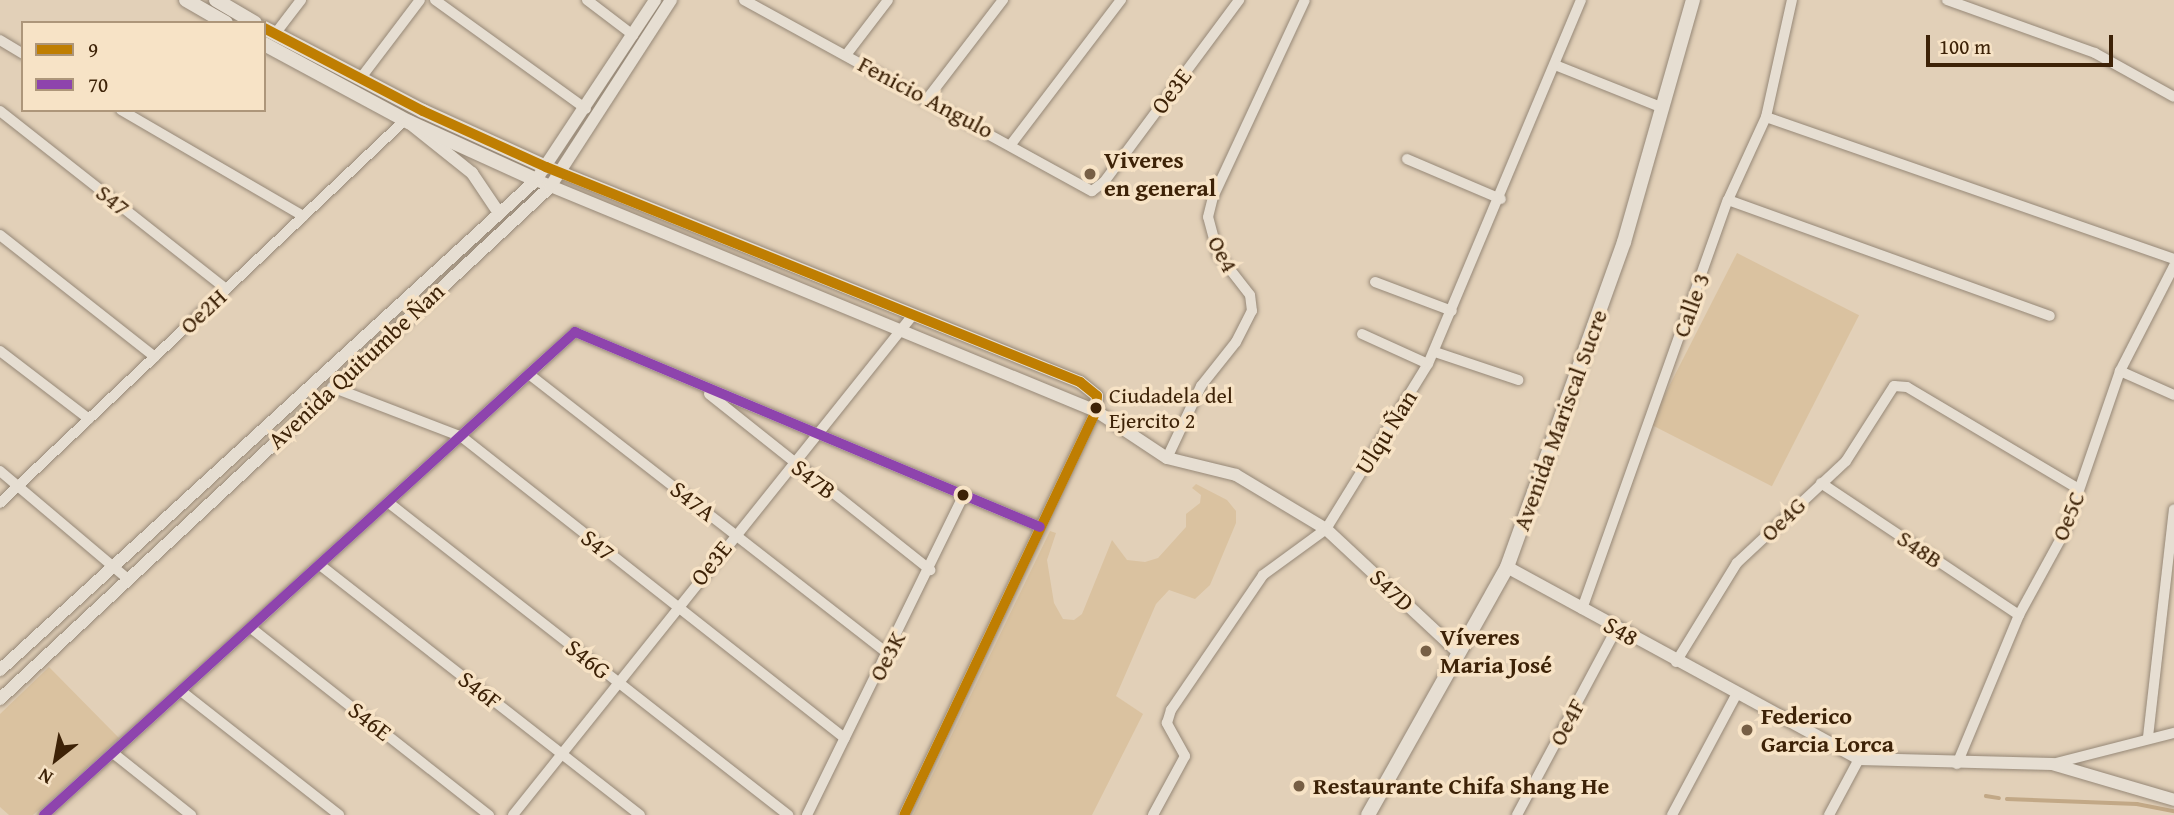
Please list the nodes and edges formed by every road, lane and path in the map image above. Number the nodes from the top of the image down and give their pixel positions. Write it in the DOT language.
graph roads {
  1 [pos="186,0"];
  2 [pos="216,0"];
  3 [pos="301,0"];
  4 [pos="420,0"];
  5 [pos="435,0"];
  6 [pos="587,0"];
  7 [pos="655,0"];
  8 [pos="671,0"];
  9 [pos="744,0"];
  10 [pos="771,0"];
  11 [pos="888,0"];
  12 [pos="1003,0"];
  13 [pos="1121,0"];
  14 [pos="1239,0"];
  15 [pos="1305,0"];
  16 [pos="1581,0"];
  17 [pos="1693,0"];
  18 [pos="1792,0"];
  19 [pos="1947,0"];
  20 [pos="207,5"];
  21 [pos="762,11"];
  22 [pos="224,21"];
  23 [pos="253,21"];
  24 [pos="268,35"];
  25 [pos="633,35"];
  26 [pos="0,40"];
  27 [pos="21,53"];
  28 [pos="846,55"];
  29 [pos="1555,65"];
  30 [pos="360,79"];
  31 [pos="2174,97"];
  32 [pos="927,99"];
  33 [pos="1663,107"];
  34 [pos="586,109"];
  35 [pos="0,111"];
  36 [pos="124,112"];
  37 [pos="1766,117"];
  38 [pos="407,121"];
  39 [pos="1012,144"];
  40 [pos="1407,159"];
  41 [pos="546,167"];
  42 [pos="560,172"];
  43 [pos="536,180"];
  44 [pos="1104,182"];
  45 [pos="550,187"];
  46 [pos="1501,199"];
  47 [pos="1728,200"];
  48 [pos="499,213"];
  49 [pos="303,216"];
  50 [pos="0,235"];
  51 [pos="2174,259"];
  52 [pos="2174,266"];
  53 [pos="1375,282"];
  54 [pos="226,289"];
  55 [pos="1452,311"];
  56 [pos="913,315"];
  57 [pos="2050,316"];
  58 [pos="899,331"];
  59 [pos="1362,334"];
  60 [pos="0,351"];
  61 [pos="1435,352"];
  62 [pos="155,357"];
  63 [pos="1428,364"];
  64 [pos="2120,371"];
  65 [pos="530,375"];
  66 [pos="1518,380"];
  67 [pos="699,385"];
  68 [pos="332,387"];
  69 [pos="2174,395"];
  70 [pos="1096,411"];
  71 [pos="89,419"];
  72 [pos="815,433"];
  73 [pos="462,437"];
  74 [pos="1167,458"];
  75 [pos="792,461"];
  76 [pos="0,471"];
  77 [pos="1821,483"];
  78 [pos="18,486"];
  79 [pos="2079,489"];
  80 [pos="964,495"];
  81 [pos="0,503"];
  82 [pos="389,503"];
  83 [pos="2174,509"];
  84 [pos="1040,527"];
  85 [pos="1326,528"];
  86 [pos="734,534"];
  87 [pos="111,563"];
  88 [pos="320,565"];
  89 [pos="1507,567"];
  90 [pos="930,570"];
  91 [pos="128,579"];
  92 [pos="2170,603"];
  93 [pos="676,606"];
  94 [pos="1582,609"];
  95 [pos="2020,615"];
  96 [pos="251,628"];
  97 [pos="1616,628"];
  98 [pos="1458,652"];
  99 [pos="889,653"];
  100 [pos="1676,662"];
  101 [pos="0,670"];
  102 [pos="617,681"];
  103 [pos="181,691"];
  104 [pos="1736,695"];
  105 [pos="0,698"];
  106 [pos="2174,733"];
  107 [pos="2148,737"];
  108 [pos="845,738"];
  109 [pos="113,753"];
  110 [pos="561,753"];
  111 [pos="1859,760"];
  112 [pos="1957,764"];
  113 [pos="2052,764"];
  114 [pos="2174,800"];
  115 [pos="1521,813"];
  116 [pos="44,815"];
  117 [pos="191,815"];
  118 [pos="339,815"];
  119 [pos="489,815"];
  120 [pos="513,815"];
  121 [pos="640,815"];
  122 [pos="788,815"];
  123 [pos="807,815"];
  124 [pos="904,815"];
  125 [pos="1153,815"];
  126 [pos="1368,815"];
  127 [pos="1672,815"];
  128 [pos="1829,815"];
  1 -- 20 [label="main road"];
  2 -- 23 [label="main road"];
  3 -- 24 [label="street"];
  4 -- 30 [label="street"];
  5 -- 34 [label="street"];
  6 -- 25 [label="street"];
  7 -- 25 [label="street, Avenida Quitumbe Ñan"];
  8 -- 42 [label="street, Avenida Quitumbe Ñan"];
  9 -- 21 [label="street, Fenicio Angulo"];
  10 -- 21 [label="street"];
  11 -- 28 [label="street"];
  12 -- 32 [label="street"];
  13 -- 39 [label="street"];
  14 -- 44 [label="street, Oe3E"];
  15 -- 74 [label="street, Oe4"];
  16 -- 29 [label="street, Ulqu Ñan"];
  17 -- 33 [label="main road, Avenida Mariscal Sucre"];
  18 -- 37 [label="street, Calle 3"];
  19 -- 31 [label="street"];
  20 -- 22 [label="main road"];
  21 -- 28 [label="street, Fenicio Angulo"];
  24 -- 30 [label="main road"];
  24 -- 38 [label="main road"];
  25 -- 34 [label="street, Avenida Quitumbe Ñan"];
  26 -- 27 [label="street"];
  28 -- 32 [label="street, Fenicio Angulo"];
  29 -- 33 [label="street"];
  29 -- 46 [label="street, Ulqu Ñan"];
  30 -- 41 [label="main road"];
  32 -- 39 [label="street, Fenicio Angulo"];
  33 -- 89 [label="main road, Avenida Mariscal Sucre"];
  34 -- 41 [label="street, Avenida Quitumbe Ñan"];
  35 -- 54 [label="street, S47"];
  36 -- 49 [label="street"];
  37 -- 47 [label="street, Calle 3"];
  37 -- 51 [label="street"];
  38 -- 43 [label="main road"];
  38 -- 48 [label="street"];
  38 -- 49 [label="street, Oe2H"];
  39 -- 44 [label="street, Fenicio Angulo"];
  40 -- 46 [label="street"];
  41 -- 42 [label="street"];
  41 -- 43 [label="street, Avenida Quitumbe Ñan"];
  42 -- 45 [label="street, Avenida Quitumbe Ñan"];
  42 -- 56 [label="street"];
  43 -- 45 [label="street"];
  43 -- 48 [label="street, Avenida Quitumbe Ñan"];
  45 -- 58 [label="street"];
  45 -- 68 [label="street, Avenida Quitumbe Ñan"];
  46 -- 55 [label="street, Ulqu Ñan"];
  47 -- 57 [label="street"];
  47 -- 94 [label="street, Calle 3"];
  48 -- 87 [label="street, Avenida Quitumbe Ñan"];
  49 -- 54 [label="street, Oe2H"];
  50 -- 62 [label="street"];
  52 -- 64 [label="street, Oe5C"];
  53 -- 55 [label="street"];
  54 -- 62 [label="street, Oe2H"];
  55 -- 61 [label="street, Ulqu Ñan"];
  56 -- 58 [label="street, Oe3E"];
  56 -- 70 [label="street"];
  58 -- 70 [label="street"];
  58 -- 72 [label="street, Oe3E"];
  59 -- 63 [label="street"];
  60 -- 71 [label="street"];
  61 -- 63 [label="street, Ulqu Ñan"];
  61 -- 66 [label="street"];
  62 -- 71 [label="street, Oe2H"];
  63 -- 85 [label="street, Ulqu Ñan"];
  64 -- 69 [label="street"];
  64 -- 79 [label="street, Oe5C"];
  65 -- 67 [label="street"];
  65 -- 73 [label="street"];
  65 -- 86 [label="street, S47A"];
  67 -- 72 [label="street"];
  67 -- 75 [label="street, S47B"];
  68 -- 73 [label="street, S47"];
  68 -- 91 [label="street, Avenida Quitumbe Ñan"];
  70 -- 74 [label="street, S47D"];
  70 -- 84 [label="street"];
  71 -- 78 [label="street, Oe2H"];
  72 -- 75 [label="street, Oe3E"];
  72 -- 80 [label="street"];
  73 -- 82 [label="street"];
  73 -- 93 [label="street, S47"];
  74 -- 85 [label="street, S47D"];
  75 -- 86 [label="street, Oe3E"];
  75 -- 90 [label="street, S47B"];
  76 -- 78 [label="street"];
  77 -- 79 [label="street, Oe4G"];
  77 -- 95 [label="street, S48B"];
  77 -- 100 [label="street, Oe4G"];
  78 -- 81 [label="street, Oe2H"];
  78 -- 87 [label="street"];
  79 -- 95 [label="street, Oe5C"];
  80 -- 84 [label="street"];
  80 -- 90 [label="street, Oe3K"];
  82 -- 88 [label="street"];
  82 -- 102 [label="street, S46G"];
  83 -- 92 [label="street"];
  84 -- 124 [label="street"];
  85 -- 98 [label="street, S47D"];
  85 -- 125 [label="street, Ulqu Ñan"];
  86 -- 93 [label="street, Oe3E"];
  86 -- 99 [label="street, S47A"];
  87 -- 91 [label="street"];
  87 -- 101 [label="street, Avenida Quitumbe Ñan"];
  88 -- 96 [label="street"];
  88 -- 110 [label="street, S46F"];
  89 -- 94 [label="street, S48"];
  89 -- 98 [label="main road, Avenida Mariscal Sucre"];
  90 -- 99 [label="street, Oe3K"];
  91 -- 105 [label="street, Avenida Quitumbe Ñan"];
  92 -- 107 [label="street"];
  93 -- 102 [label="street, Oe3E"];
  93 -- 108 [label="street, S47"];
  94 -- 97 [label="street, S48"];
  95 -- 112 [label="street, Oe5C"];
  96 -- 103 [label="street"];
  96 -- 119 [label="street, S46E"];
  97 -- 100 [label="street, S48"];
  97 -- 115 [label="street, Oe4F"];
  98 -- 126 [label="main road, Avenida Mariscal Sucre"];
  99 -- 108 [label="street, Oe3K"];
  100 -- 104 [label="street, S48"];
  102 -- 110 [label="street, Oe3E"];
  102 -- 122 [label="street, S46G"];
  103 -- 109 [label="street"];
  103 -- 118 [label="street"];
  104 -- 111 [label="street, S48"];
  104 -- 127 [label="street"];
  106 -- 107 [label="street"];
  107 -- 113 [label="street"];
  108 -- 123 [label="street, Oe3K"];
  109 -- 116 [label="street"];
  109 -- 117 [label="street"];
  110 -- 120 [label="street, Oe3E"];
  110 -- 121 [label="street, S46F"];
  111 -- 112 [label="street"];
  111 -- 128 [label="street"];
  112 -- 113 [label="street"];
  113 -- 114 [label="street"];
}
